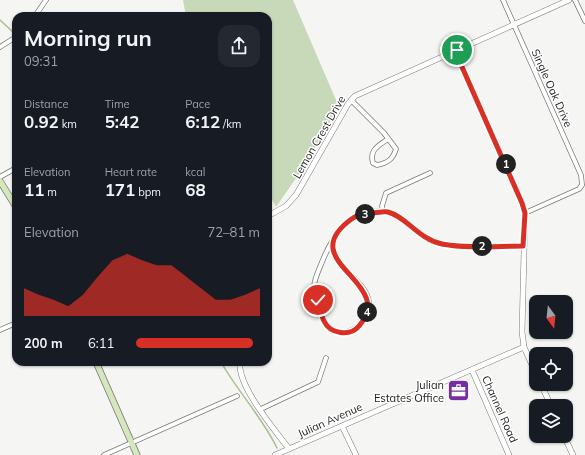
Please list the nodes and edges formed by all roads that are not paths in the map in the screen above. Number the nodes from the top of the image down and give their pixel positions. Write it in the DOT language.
graph roads {
  1 [pos="46,0"];
  2 [pos="503,0"];
  3 [pos="569,0"];
  4 [pos="576,0"];
  5 [pos="38,12"];
  6 [pos="585,22"];
  7 [pos="514,24"];
  8 [pos="12,40"];
  9 [pos="0,47"];
  10 [pos="455,51"];
  11 [pos="351,100"];
  12 [pos="388,139"];
  13 [pos="12,170"];
  14 [pos="430,173"];
  15 [pos="0,177"];
  16 [pos="1,184"];
  17 [pos="584,184"];
  18 [pos="12,201"];
  19 [pos="383,212"];
  20 [pos="525,213"];
  21 [pos="272,214"];
  22 [pos="333,239"];
  23 [pos="523,246"];
  24 [pos="12,325"];
  25 [pos="0,330"];
  26 [pos="524,346"];
  27 [pos="326,358"];
  28 [pos="529,358"];
  29 [pos="98,366"];
  30 [pos="240,366"];
  31 [pos="472,370"];
  32 [pos="237,396"];
  33 [pos="261,409"];
  34 [pos="342,426"];
  35 [pos="132,443"];
  36 [pos="567,443"];
  37 [pos="289,449"];
  38 [pos="104,455"];
  39 [pos="137,455"];
  40 [pos="275,455"];
  41 [pos="356,455"];
  42 [pos="509,455"];
  43 [pos="573,455"];
  1 -- 5 [label="street"];
  2 -- 7 [label="street, Single Oak Drive"];
  3 -- 7 [label="street, Lemon Crest Drive"];
  4 -- 6 [label="street"];
  7 -- 10 [label="street, Lemon Crest Drive"];
  7 -- 17 [label="street, Single Oak Drive"];
  8 -- 9 [label="street"];
  10 -- 11 [label="street, Lemon Crest Drive"];
  10 -- 20 [label="street"];
  11 -- 12 [label="street"];
  11 -- 21 [label="street, Lemon Crest Drive"];
  12 -- 12 [label="street"];
  13 -- 15 [label="street"];
  14 -- 19 [label="street"];
  16 -- 18 [label="main road"];
  17 -- 20 [label="street"];
  19 -- 22 [label="street"];
  19 -- 23 [label="street"];
  20 -- 23 [label="street"];
  22 -- 22 [label="street"];
  23 -- 26 [label="street"];
  24 -- 25 [label="street"];
  26 -- 28 [label="street"];
  26 -- 31 [label="street, Julian Avenue"];
  27 -- 33 [label="street"];
  29 -- 35 [label="main road"];
  30 -- 33 [label="street"];
  31 -- 34 [label="street, Julian Avenue"];
  31 -- 42 [label="street, Channel Road"];
  32 -- 35 [label="street"];
  33 -- 37 [label="street"];
  34 -- 37 [label="street, Julian Avenue"];
  34 -- 41 [label="street"];
  35 -- 38 [label="street"];
  35 -- 39 [label="main road"];
  36 -- 43 [label="street"];
  37 -- 40 [label="street, Julian Avenue"];
}
